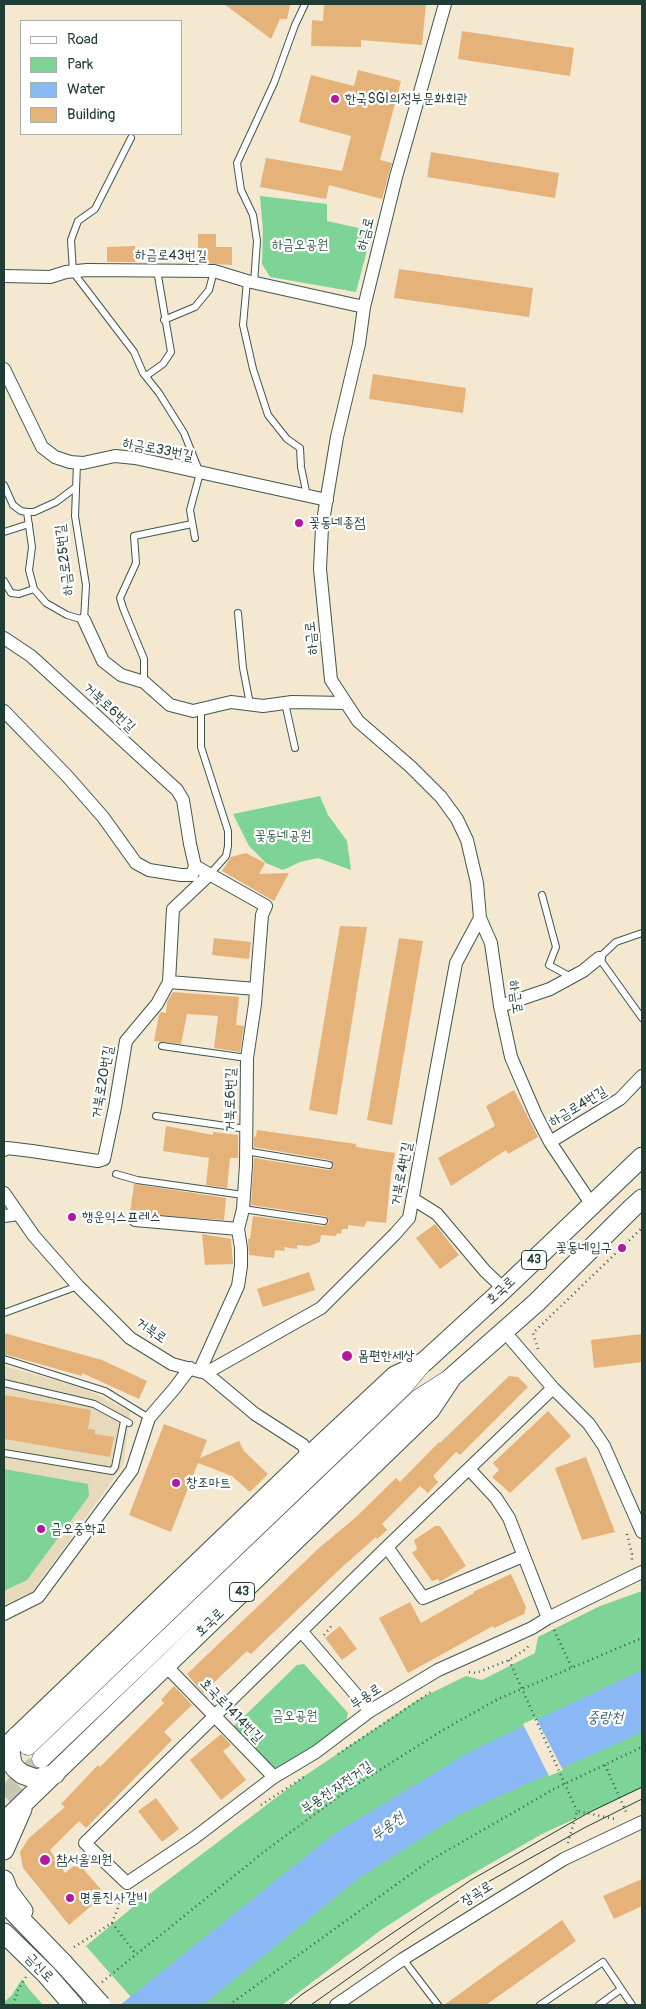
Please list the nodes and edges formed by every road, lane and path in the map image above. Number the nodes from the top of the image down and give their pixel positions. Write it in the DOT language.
graph roads {
  1 [pos="306,4"];
  2 [pos="445,4"];
  3 [pos="130,138"];
  4 [pos="157,270"];
  5 [pos="214,271"];
  6 [pos="73,272"];
  7 [pos="4,276"];
  8 [pos="250,282"];
  9 [pos="364,307"];
  10 [pos="164,320"];
  11 [pos="4,369"];
  12 [pos="146,376"];
  13 [pos="77,463"];
  14 [pos="200,473"];
  15 [pos="4,485"];
  16 [pos="76,487"];
  17 [pos="307,497"];
  18 [pos="327,500"];
  19 [pos="27,512"];
  20 [pos="29,524"];
  21 [pos="192,524"];
  22 [pos="4,532"];
  23 [pos="195,538"];
  24 [pos="4,581"];
  25 [pos="34,589"];
  26 [pos="238,613"];
  27 [pos="84,620"];
  28 [pos="4,638"];
  29 [pos="144,682"];
  30 [pos="285,703"];
  31 [pos="345,703"];
  32 [pos="250,704"];
  33 [pos="201,709"];
  34 [pos="4,711"];
  35 [pos="294,748"];
  36 [pos="196,866"];
  37 [pos="210,874"];
  38 [pos="542,895"];
  39 [pos="480,918"];
  40 [pos="642,933"];
  41 [pos="599,958"];
  42 [pos="571,977"];
  43 [pos="169,982"];
  44 [pos="256,989"];
  45 [pos="500,1006"];
  46 [pos="642,1018"];
  47 [pos="162,1046"];
  48 [pos="247,1058"];
  49 [pos="642,1076"];
  50 [pos="156,1116"];
  51 [pos="247,1129"];
  52 [pos="550,1142"];
  53 [pos="4,1150"];
  54 [pos="245,1151"];
  55 [pos="642,1157"];
  56 [pos="330,1165"];
  57 [pos="116,1174"];
  58 [pos="4,1193"];
  59 [pos="243,1195"];
  60 [pos="413,1199"];
  61 [pos="642,1199"];
  62 [pos="592,1204"];
  63 [pos="242,1209"];
  64 [pos="18,1214"];
  65 [pos="4,1216"];
  66 [pos="134,1220"];
  67 [pos="324,1220"];
  68 [pos="642,1228"];
  69 [pos="238,1229"];
  70 [pos="78,1286"];
  71 [pos="504,1289"];
  72 [pos="4,1313"];
  73 [pos="504,1331"];
  74 [pos="540,1356"];
  75 [pos="4,1359"];
  76 [pos="424,1362"];
  77 [pos="199,1370"];
  78 [pos="452,1376"];
  79 [pos="4,1383"];
  80 [pos="554,1388"];
  81 [pos="149,1418"];
  82 [pos="4,1452"];
  83 [pos="308,1457"];
  84 [pos="469,1469"];
  85 [pos="625,1529"];
  86 [pos="642,1532"];
  87 [pos="387,1547"];
  88 [pos="524,1556"];
  89 [pos="629,1570"];
  90 [pos="642,1572"];
  91 [pos="4,1614"];
  92 [pos="550,1622"];
  93 [pos="334,1624"];
  94 [pos="302,1632"];
  95 [pos="322,1638"];
  96 [pos="642,1638"];
  97 [pos="531,1642"];
  98 [pos="509,1660"];
  99 [pos="166,1666"];
  100 [pos="572,1668"];
  101 [pos="462,1671"];
  102 [pos="438,1688"];
  103 [pos="370,1711"];
  104 [pos="214,1716"];
  105 [pos="23,1740"];
  106 [pos="642,1747"];
  107 [pos="4,1749"];
  108 [pos="332,1758"];
  109 [pos="41,1759"];
  110 [pos="605,1765"];
  111 [pos="54,1774"];
  112 [pos="307,1775"];
  113 [pos="274,1777"];
  114 [pos="26,1801"];
  115 [pos="258,1808"];
  116 [pos="577,1811"];
  117 [pos="627,1814"];
  118 [pos="616,1819"];
  119 [pos="4,1822"];
  120 [pos="642,1822"];
  121 [pos="4,1850"];
  122 [pos="564,1859"];
  123 [pos="4,1880"];
  124 [pos="128,1889"];
  125 [pos="4,1902"];
  126 [pos="112,1923"];
  127 [pos="4,1933"];
  128 [pos="42,1941"];
  129 [pos="74,1947"];
  130 [pos="136,1954"];
  131 [pos="403,1959"];
  132 [pos="26,1977"];
  133 [pos="102,1983"];
  134 [pos="621,1989"];
  135 [pos="13,2005"];
  136 [pos="73,2005"];
  137 [pos="101,2005"];
  138 [pos="229,2005"];
  139 [pos="336,2005"];
  140 [pos="438,2005"];
  141 [pos="540,2005"];
  142 [pos="599,2005"];
  143 [pos="632,2005"];
  1 -- 8 [label="lane"];
  2 -- 9 [label="street, 하금로"];
  3 -- 6 [label="lane"];
  4 -- 5 [label="street, 하금로43번길"];
  4 -- 6 [label="street, 하금로43번길"];
  4 -- 10 [label="lane"];
  5 -- 8 [label="street, 하금로43번길"];
  5 -- 10 [label="lane"];
  6 -- 7 [label="street, 하금로43번길"];
  6 -- 12 [label="lane"];
  8 -- 9 [label="street, 하금로43번길"];
  8 -- 17 [label="lane"];
  9 -- 18 [label="street, 하금로"];
  10 -- 12 [label="lane"];
  11 -- 13 [label="street, 하금로33번길"];
  12 -- 14 [label="lane"];
  13 -- 14 [label="street, 하금로33번길"];
  13 -- 16 [label="lane, 하금로25번길"];
  14 -- 17 [label="street, 하금로33번길"];
  14 -- 21 [label="lane"];
  15 -- 19 [label="lane"];
  16 -- 19 [label="lane"];
  16 -- 27 [label="lane, 하금로25번길"];
  17 -- 18 [label="street, 하금로33번길"];
  18 -- 31 [label="street, 하금로"];
  19 -- 20 [label="lane"];
  20 -- 22 [label="lane"];
  20 -- 25 [label="lane"];
  21 -- 23 [label="lane"];
  21 -- 29 [label="lane"];
  24 -- 25 [label="lane"];
  25 -- 27 [label="lane"];
  26 -- 32 [label="lane"];
  27 -- 29 [label="street, 하금로25번길"];
  28 -- 36 [label="street, 거북로6번길"];
  29 -- 33 [label="street, 하금로25번길"];
  30 -- 31 [label="street, 하금로25번길"];
  30 -- 32 [label="street, 하금로25번길"];
  30 -- 35 [label="lane"];
  31 -- 39 [label="street, 하금로"];
  32 -- 33 [label="street, 하금로25번길"];
  33 -- 37 [label="lane, 거북로20번길"];
  34 -- 36 [label="street"];
  36 -- 37 [label="street, 거북로6번길"];
  37 -- 43 [label="street, 거북로20번길"];
  37 -- 44 [label="street, 거북로6번길"];
  38 -- 42 [label="lane"];
  39 -- 45 [label="street, 하금로"];
  39 -- 60 [label="street, 거북로4번길"];
  40 -- 41 [label="lane"];
  41 -- 42 [label="street"];
  41 -- 46 [label="lane"];
  42 -- 45 [label="street"];
  43 -- 44 [label="street"];
  43 -- 53 [label="street, 거북로20번길"];
  44 -- 48 [label="street, 거북로6번길"];
  45 -- 52 [label="street, 하금로"];
  47 -- 48 [label="lane"];
  48 -- 51 [label="street, 거북로6번길"];
  49 -- 52 [label="street, 하금로4번길"];
  50 -- 51 [label="lane"];
  51 -- 54 [label="street, 거북로6번길"];
  52 -- 62 [label="street, 하금로"];
  54 -- 56 [label="lane"];
  54 -- 59 [label="street, 거북로6번길"];
  55 -- 62 [label="main road, 호국로 / 43"];
  57 -- 59 [label="lane"];
  58 -- 64 [label="street, 거북로"];
  59 -- 63 [label="street, 거북로6번길"];
  60 -- 71 [label="street"];
  60 -- 77 [label="street, 거북로4번길"];
  61 -- 73 [label="main road, 호국로 / 43"];
  62 -- 71 [label="main road, 호국로 / 43"];
  63 -- 67 [label="lane"];
  63 -- 69 [label="street, 거북로6번길"];
  64 -- 65 [label="street"];
  64 -- 70 [label="street, 거북로"];
  66 -- 69 [label="street"];
  68 -- 74 [label="path"];
  69 -- 77 [label="street, 거북로6번길"];
  70 -- 72 [label="lane"];
  70 -- 77 [label="street, 거북로"];
  71 -- 76 [label="main road, 호국로 / 43"];
  73 -- 78 [label="main road, 호국로 / 43"];
  73 -- 80 [label="street"];
  75 -- 81 [label="lane"];
  76 -- 83 [label="main road, 호국로 / 43"];
  76 -- 105 [label="street, 호국로"];
  77 -- 81 [label="street"];
  77 -- 83 [label="street, 거북로"];
  78 -- 99 [label="main road, 호국로 / 43"];
  78 -- 109 [label="street, 호국로"];
  79 -- 82 [label="lane"];
  80 -- 84 [label="street"];
  80 -- 86 [label="street"];
  81 -- 91 [label="street"];
  83 -- 105 [label="main road, 호국로 / 43"];
  84 -- 87 [label="street"];
  84 -- 88 [label="street"];
  85 -- 89 [label="path"];
  87 -- 88 [label="street"];
  87 -- 94 [label="street"];
  88 -- 92 [label="street"];
  90 -- 92 [label="street, 부용로"];
  92 -- 100 [label="path"];
  92 -- 103 [label="street, 부용로"];
  93 -- 95 [label="path"];
  94 -- 103 [label="street"];
  94 -- 104 [label="street"];
  96 -- 100 [label="path, 부용천 자전거길"];
  97 -- 98 [label="path"];
  98 -- 101 [label="path"];
  98 -- 116 [label="path, bridge"];
  99 -- 104 [label="street, 호국로1414번길"];
  99 -- 111 [label="main road, 호국로 / 43"];
  100 -- 130 [label="path, 부용천 자전거길"];
  102 -- 108 [label="path"];
  103 -- 113 [label="street, 부용로"];
  104 -- 113 [label="street, 호국로1414번길"];
  104 -- 124 [label="street"];
  105 -- 107 [label="main road, 호국로 / 43"];
  105 -- 111 [label="main road"];
  106 -- 110 [label="path"];
  110 -- 117 [label="path"];
  110 -- 138 [label="path"];
  111 -- 114 [label="main road, 호국로 / 43"];
  112 -- 115 [label="path"];
  113 -- 124 [label="street, 부용로"];
  114 -- 119 [label="main road, 호국로"];
  114 -- 121 [label="main road, 43"];
  116 -- 118 [label="path"];
  116 -- 122 [label="path"];
  120 -- 122 [label="street, 장곡로"];
  122 -- 131 [label="street, 장곡로"];
  123 -- 128 [label="main road"];
  124 -- 126 [label="path"];
  125 -- 128 [label="main road, 금신로"];
  126 -- 129 [label="path"];
  126 -- 130 [label="path"];
  127 -- 136 [label="main road, 금신로"];
  128 -- 137 [label="main road, 금신로, bridge"];
  130 -- 133 [label="path, 부용천 자전거길"];
  131 -- 139 [label="street, 장곡로"];
  131 -- 140 [label="lane"];
  132 -- 135 [label="path"];
  134 -- 141 [label="lane"];
  134 -- 142 [label="lane"];
  134 -- 143 [label="lane"];
}
